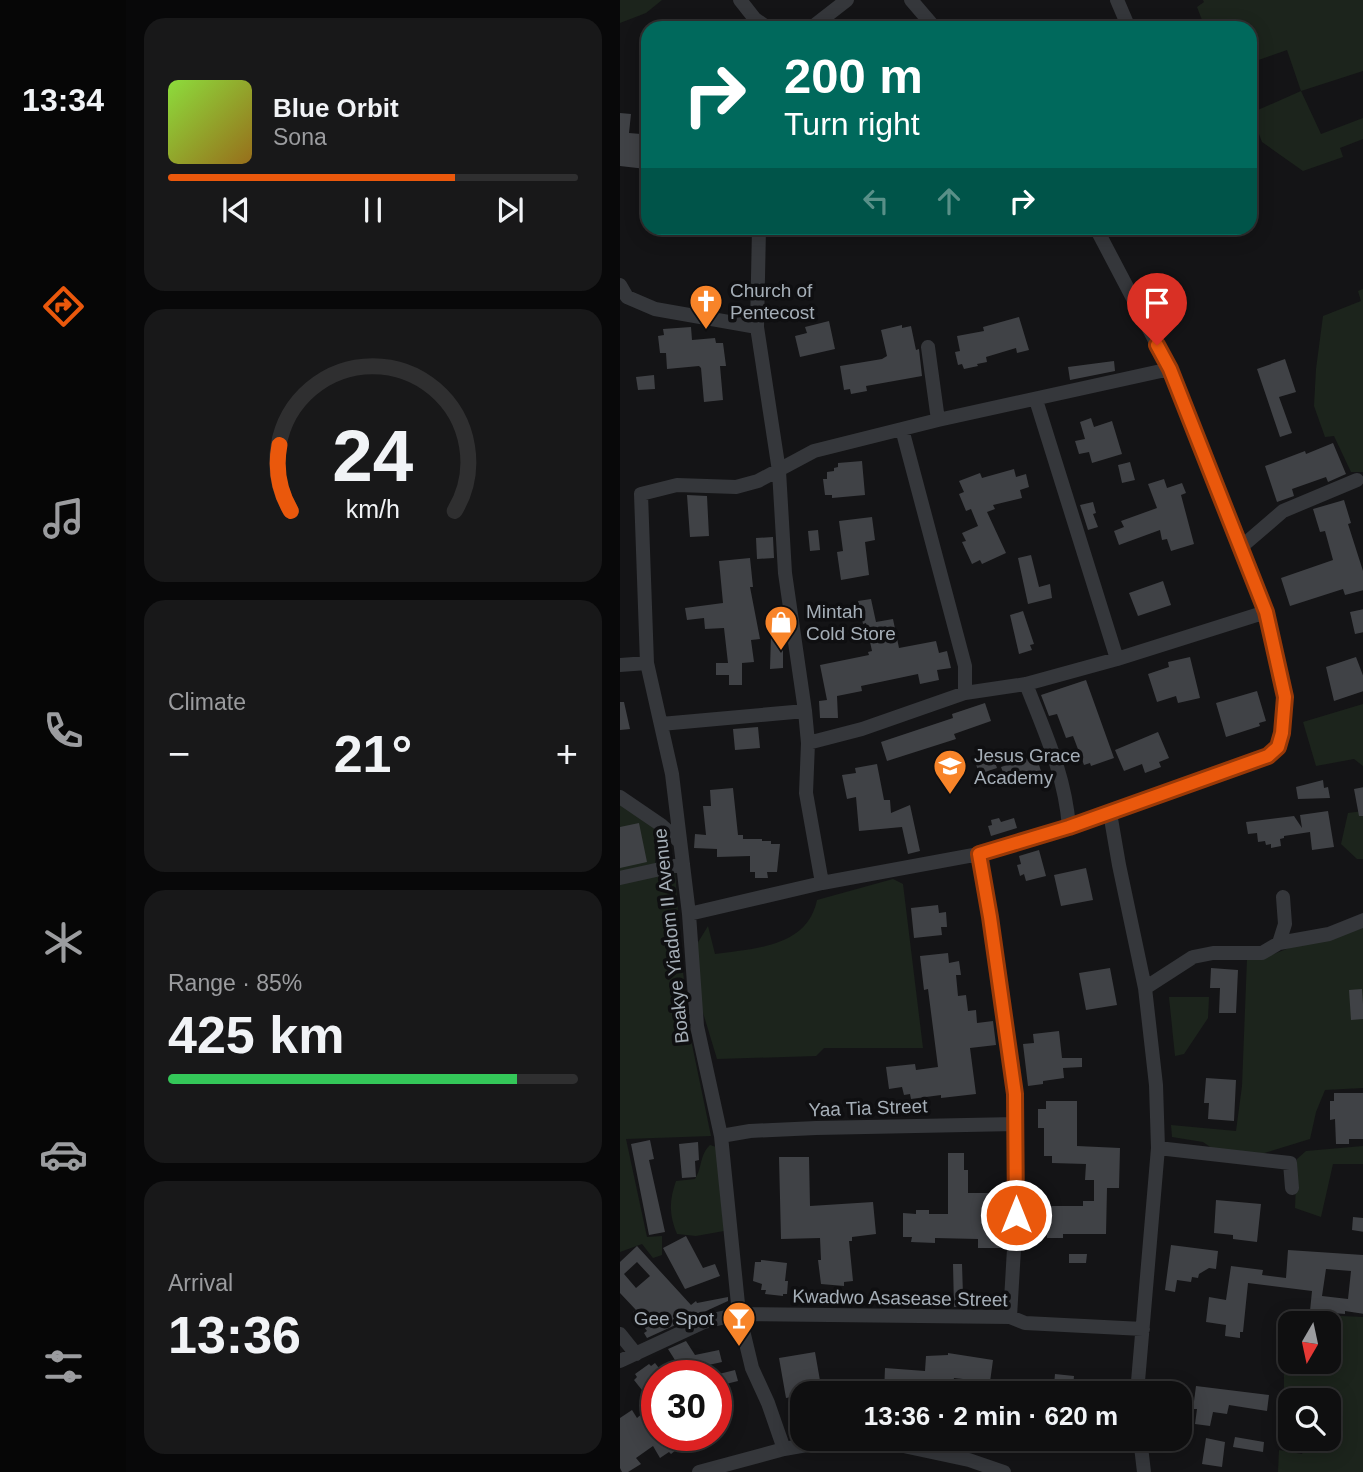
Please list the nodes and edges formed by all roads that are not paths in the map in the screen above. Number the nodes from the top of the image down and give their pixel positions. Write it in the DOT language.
graph roads {
  1 [pos="740,0"];
  2 [pos="847,0"];
  3 [pos="911,0"];
  4 [pos="931,0"];
  5 [pos="1116,0"];
  6 [pos="921,12"];
  7 [pos="758,21"];
  8 [pos="820,21"];
  9 [pos="929,21"];
  10 [pos="1126,21"];
  11 [pos="759,235"];
  12 [pos="1100,235"];
  13 [pos="620,285"];
  14 [pos="758,327"];
  15 [pos="928,347"];
  16 [pos="1170,369"];
  17 [pos="1036,400"];
  18 [pos="938,420"];
  19 [pos="902,429"];
  20 [pos="779,471"];
  21 [pos="1357,480"];
  22 [pos="1240,548"];
  23 [pos="1266,612"];
  24 [pos="1118,659"];
  25 [pos="647,663"];
  26 [pos="620,665"];
  27 [pos="1026,684"];
  28 [pos="965,692"];
  29 [pos="805,710"];
  30 [pos="661,724"];
  31 [pos="808,743"];
  32 [pos="620,797"];
  33 [pos="1110,813"];
  34 [pos="1069,827"];
  35 [pos="680,842"];
  36 [pos="979,854"];
  37 [pos="683,864"];
  38 [pos="620,878"];
  39 [pos="822,883"];
  40 [pos="1283,897"];
  41 [pos="689,914"];
  42 [pos="1364,920"];
  43 [pos="1279,943"];
  44 [pos="1146,988"];
  45 [pos="1016,1124"];
  46 [pos="721,1136"];
  47 [pos="1158,1148"];
  48 [pos="1292,1188"];
  49 [pos="739,1314"];
  50 [pos="1010,1317"];
  51 [pos="1143,1329"];
  52 [pos="620,1334"];
  53 [pos="636,1354"];
  54 [pos="620,1361"];
  55 [pos="1138,1381"];
  56 [pos="790,1449"];
  57 [pos="784,1450"];
  58 [pos="927,1451"];
  59 [pos="1142,1451"];
  60 [pos="699,1472"];
  61 [pos="1004,1472"];
  62 [pos="1144,1472"];
  1 -- 7 [label="street"];
  2 -- 8 [label="street"];
  3 -- 6 [label="street"];
  4 -- 6 [label="street"];
  5 -- 10 [label="street"];
  6 -- 9 [label="street"];
  11 -- 14 [label="street"];
  12 -- 16 [label="street"];
  13 -- 14 [label="street"];
  14 -- 20 [label="street"];
  15 -- 18 [label="street"];
  16 -- 17 [label="street"];
  16 -- 22 [label="street"];
  17 -- 18 [label="street"];
  17 -- 24 [label="street"];
  18 -- 19 [label="street"];
  19 -- 20 [label="street"];
  19 -- 28 [label="street"];
  20 -- 25 [label="street, Boakye Yiadom II Avenue"];
  20 -- 29 [label="street"];
  21 -- 22 [label="street"];
  22 -- 23 [label="street"];
  23 -- 24 [label="street"];
  23 -- 33 [label="street"];
  24 -- 27 [label="street"];
  25 -- 26 [label="street"];
  25 -- 30 [label="street, Boakye Yiadom II Avenue"];
  27 -- 28 [label="street"];
  27 -- 34 [label="street"];
  28 -- 31 [label="street"];
  29 -- 30 [label="street"];
  29 -- 31 [label="street"];
  30 -- 35 [label="street, Boakye Yiadom II Avenue"];
  31 -- 39 [label="street"];
  32 -- 35 [label="street"];
  33 -- 34 [label="street"];
  33 -- 44 [label="street"];
  34 -- 36 [label="street"];
  35 -- 37 [label="street, Boakye Yiadom II Avenue"];
  36 -- 39 [label="street"];
  36 -- 45 [label="street"];
  37 -- 38 [label="street"];
  37 -- 41 [label="street, Boakye Yiadom II Avenue"];
  39 -- 41 [label="street"];
  40 -- 43 [label="street"];
  41 -- 46 [label="street, Boakye Yiadom II Avenue"];
  42 -- 43 [label="street"];
  43 -- 44 [label="street"];
  44 -- 47 [label="street"];
  45 -- 46 [label="street, Yaa Tia Street"];
  45 -- 50 [label="street"];
  46 -- 49 [label="street, Boakye Yiadom II Avenue"];
  47 -- 48 [label="street"];
  47 -- 51 [label="street"];
  49 -- 50 [label="street, Kwadwo Asasease Street"];
  49 -- 53 [label="street, Kwadwo Asasease Street"];
  49 -- 57 [label="street, Boakye Yiadom II Avenue"];
  50 -- 51 [label="street, Kwadwo Asasease Street"];
  51 -- 55 [label="street"];
  52 -- 53 [label="street"];
  53 -- 54 [label="street, Kwadwo Asasease Street"];
  56 -- 57 [label="street"];
  57 -- 60 [label="street"];
  58 -- 61 [label="street"];
  59 -- 62 [label="street"];
}
